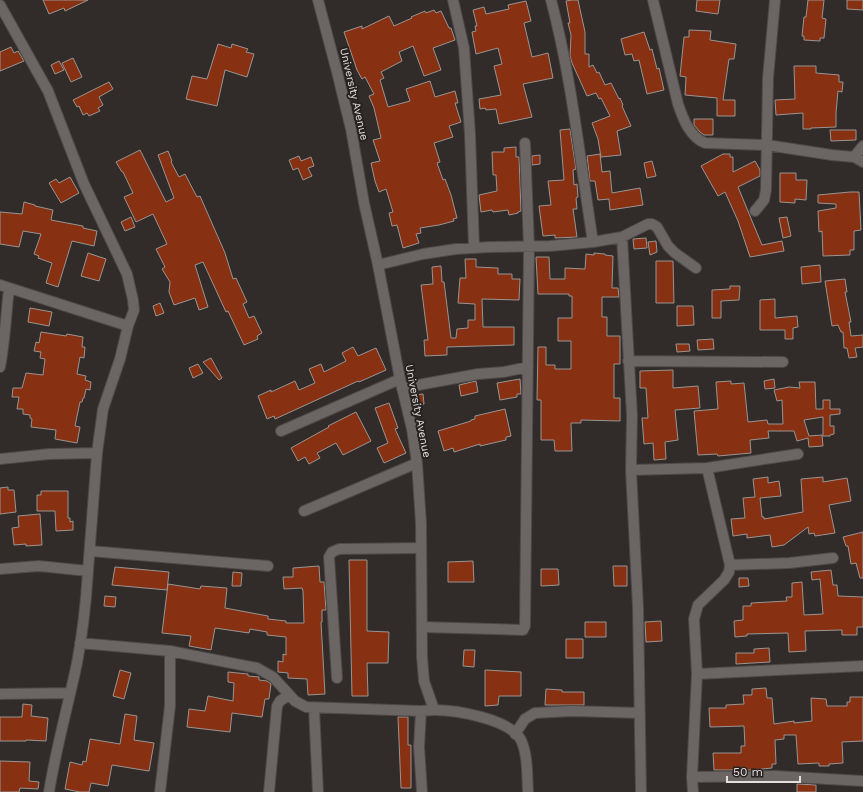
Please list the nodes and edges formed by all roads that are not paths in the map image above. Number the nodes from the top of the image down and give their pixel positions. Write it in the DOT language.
graph roads {
  1 [pos="318,0"];
  2 [pos="453,0"];
  3 [pos="551,0"];
  4 [pos="653,0"];
  5 [pos="775,0"];
  6 [pos="0,5"];
  7 [pos="525,143"];
  8 [pos="767,145"];
  9 [pos="863,146"];
  10 [pos="858,160"];
  11 [pos="755,211"];
  12 [pos="622,237"];
  13 [pos="593,242"];
  14 [pos="529,247"];
  15 [pos="474,248"];
  16 [pos="378,266"];
  17 [pos="696,268"];
  18 [pos="5,287"];
  19 [pos="128,326"];
  20 [pos="628,362"];
  21 [pos="783,362"];
  22 [pos="0,367"];
  23 [pos="528,367"];
  24 [pos="401,384"];
  25 [pos="281,431"];
  26 [pos="97,453"];
  27 [pos="798,454"];
  28 [pos="0,459"];
  29 [pos="417,463"];
  30 [pos="707,468"];
  31 [pos="631,470"];
  32 [pos="304,511"];
  33 [pos="421,548"];
  34 [pos="90,551"];
  35 [pos="833,558"];
  36 [pos="730,565"];
  37 [pos="268,566"];
  38 [pos="0,569"];
  39 [pos="88,571"];
  40 [pos="422,627"];
  41 [pos="80,643"];
  42 [pos="170,652"];
  43 [pos="863,666"];
  44 [pos="697,674"];
  45 [pos="337,678"];
  46 [pos="70,693"];
  47 [pos="0,694"];
  48 [pos="290,695"];
  49 [pos="314,708"];
  50 [pos="434,710"];
  51 [pos="421,711"];
  52 [pos="640,713"];
  53 [pos="515,734"];
  54 [pos="692,777"];
  55 [pos="863,781"];
  56 [pos="49,792"];
  57 [pos="160,792"];
  58 [pos="269,792"];
  59 [pos="318,792"];
  60 [pos="422,792"];
  61 [pos="528,792"];
  62 [pos="641,792"];
  63 [pos="693,792"];
  1 -- 16 [label="street, University Avenue"];
  2 -- 15 [label="street"];
  3 -- 13 [label="street"];
  4 -- 8 [label="street"];
  5 -- 8 [label="street"];
  6 -- 19 [label="street"];
  7 -- 14 [label="street"];
  8 -- 10 [label="street"];
  8 -- 11 [label="street"];
  9 -- 10 [label="street"];
  12 -- 13 [label="street"];
  12 -- 17 [label="street"];
  12 -- 20 [label="street"];
  13 -- 14 [label="street"];
  14 -- 15 [label="street"];
  14 -- 23 [label="street"];
  15 -- 16 [label="street"];
  16 -- 24 [label="street, University Avenue"];
  18 -- 19 [label="street"];
  18 -- 22 [label="street"];
  19 -- 26 [label="street"];
  20 -- 21 [label="street"];
  20 -- 31 [label="street"];
  23 -- 24 [label="street"];
  23 -- 40 [label="street"];
  24 -- 25 [label="street"];
  24 -- 29 [label="street, University Avenue"];
  26 -- 28 [label="street"];
  26 -- 34 [label="street"];
  27 -- 30 [label="street"];
  29 -- 32 [label="street"];
  29 -- 33 [label="street, University Avenue"];
  30 -- 31 [label="street"];
  30 -- 36 [label="street"];
  31 -- 52 [label="street"];
  33 -- 40 [label="street, University Avenue"];
  33 -- 45 [label="street"];
  34 -- 37 [label="street"];
  34 -- 39 [label="street"];
  35 -- 36 [label="street"];
  36 -- 44 [label="street"];
  38 -- 39 [label="street"];
  39 -- 41 [label="street"];
  40 -- 50 [label="street, University Avenue"];
  41 -- 42 [label="street"];
  41 -- 46 [label="street"];
  42 -- 48 [label="street"];
  42 -- 57 [label="street"];
  43 -- 44 [label="street"];
  44 -- 54 [label="street"];
  46 -- 47 [label="street"];
  46 -- 56 [label="street"];
  48 -- 49 [label="street"];
  48 -- 58 [label="street"];
  49 -- 51 [label="street"];
  49 -- 59 [label="street"];
  50 -- 51 [label="street"];
  50 -- 53 [label="street"];
  51 -- 60 [label="street"];
  52 -- 53 [label="street"];
  52 -- 62 [label="street"];
  53 -- 61 [label="street"];
  54 -- 55 [label="street"];
  54 -- 63 [label="street"];
}
